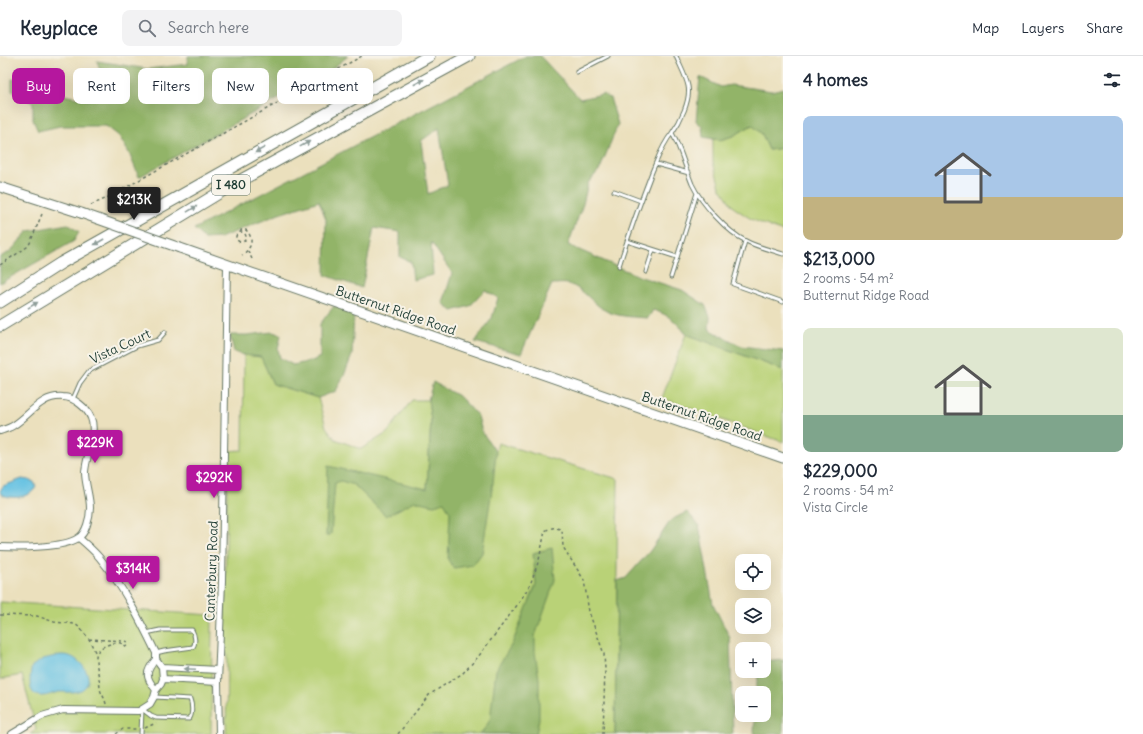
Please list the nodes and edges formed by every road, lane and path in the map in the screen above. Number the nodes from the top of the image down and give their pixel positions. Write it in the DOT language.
graph roads {
  1 [pos="362,56"];
  2 [pos="429,56"];
  3 [pos="469,56"];
  4 [pos="608,56"];
  5 [pos="676,56"];
  6 [pos="577,72"];
  7 [pos="672,133"];
  8 [pos="656,164"];
  9 [pos="689,174"];
  10 [pos="0,187"];
  11 [pos="614,191"];
  12 [pos="697,193"];
  13 [pos="641,201"];
  14 [pos="91,205"];
  15 [pos="42,214"];
  16 [pos="241,232"];
  17 [pos="627,241"];
  18 [pos="745,241"];
  19 [pos="653,250"];
  20 [pos="248,251"];
  21 [pos="783,254"];
  22 [pos="242,255"];
  23 [pos="677,257"];
  24 [pos="252,259"];
  25 [pos="0,265"];
  26 [pos="227,265"];
  27 [pos="619,266"];
  28 [pos="646,272"];
  29 [pos="671,277"];
  30 [pos="0,302"];
  31 [pos="783,302"];
  32 [pos="0,326"];
  33 [pos="165,332"];
  34 [pos="73,399"];
  35 [pos="0,431"];
  36 [pos="783,458"];
  37 [pos="79,538"];
  38 [pos="0,547"];
  39 [pos="0,615"];
  40 [pos="146,633"];
  41 [pos="88,639"];
  42 [pos="129,642"];
  43 [pos="130,649"];
  44 [pos="96,654"];
  45 [pos="156,656"];
  46 [pos="162,668"];
  47 [pos="218,670"];
  48 [pos="164,679"];
  49 [pos="218,682"];
  50 [pos="156,690"];
  51 [pos="154,697"];
  52 [pos="106,705"];
  53 [pos="140,710"];
  54 [pos="155,724"];
  55 [pos="144,728"];
  56 [pos="138,729"];
  57 [pos="12,734"];
  58 [pos="116,734"];
  59 [pos="141,734"];
  60 [pos="219,734"];
  61 [pos="398,734"];
  62 [pos="603,734"];
  1 -- 14 [label="path"];
  2 -- 30 [label="highway, I 480, one-way"];
  32 -- 3 [label="highway, I 480, one-way"];
  4 -- 6 [label="lane"];
  5 -- 7 [label="lane"];
  7 -- 8 [label="lane"];
  7 -- 9 [label="lane"];
  8 -- 9 [label="lane"];
  8 -- 13 [label="lane"];
  9 -- 12 [label="lane"];
  10 -- 26 [label="street, Butternut Ridge Road, bridge"];
  11 -- 13 [label="lane"];
  12 -- 18 [label="lane"];
  12 -- 23 [label="lane"];
  13 -- 17 [label="lane"];
  15 -- 25 [label="path"];
  16 -- 16 [label="path"];
  16 -- 20 [label="path"];
  17 -- 19 [label="lane"];
  17 -- 27 [label="lane"];
  18 -- 21 [label="lane"];
  18 -- 31 [label="lane"];
  19 -- 23 [label="lane"];
  19 -- 28 [label="lane"];
  20 -- 22 [label="path"];
  20 -- 24 [label="path"];
  23 -- 29 [label="lane"];
  26 -- 36 [label="street, Butternut Ridge Road"];
  26 -- 47 [label="street, Canterbury Road"];
  33 -- 34 [label="lane, Vista Court"];
  34 -- 35 [label="street"];
  34 -- 37 [label="street"];
  37 -- 38 [label="street"];
  37 -- 40 [label="street"];
  39 -- 41 [label="path"];
  40 -- 45 [label="street"];
  40 -- 45 [label="lane"];
  41 -- 42 [label="path"];
  41 -- 44 [label="path"];
  43 -- 44 [label="path"];
  44 -- 52 [label="path"];
  45 -- 46 [label="street"];
  45 -- 50 [label="street"];
  47 -- 46 [label="street, one-way"];
  46 -- 48 [label="street"];
  47 -- 49 [label="street, Canterbury Road"];
  48 -- 49 [label="street"];
  48 -- 50 [label="street"];
  49 -- 60 [label="street, Canterbury Road"];
  50 -- 51 [label="street"];
  51 -- 53 [label="street"];
  51 -- 53 [label="lane"];
  53 -- 57 [label="street"];
  53 -- 59 [label="lane"];
  54 -- 55 [label="path"];
  56 -- 58 [label="path"];
  61 -- 62 [label="path"];
}
